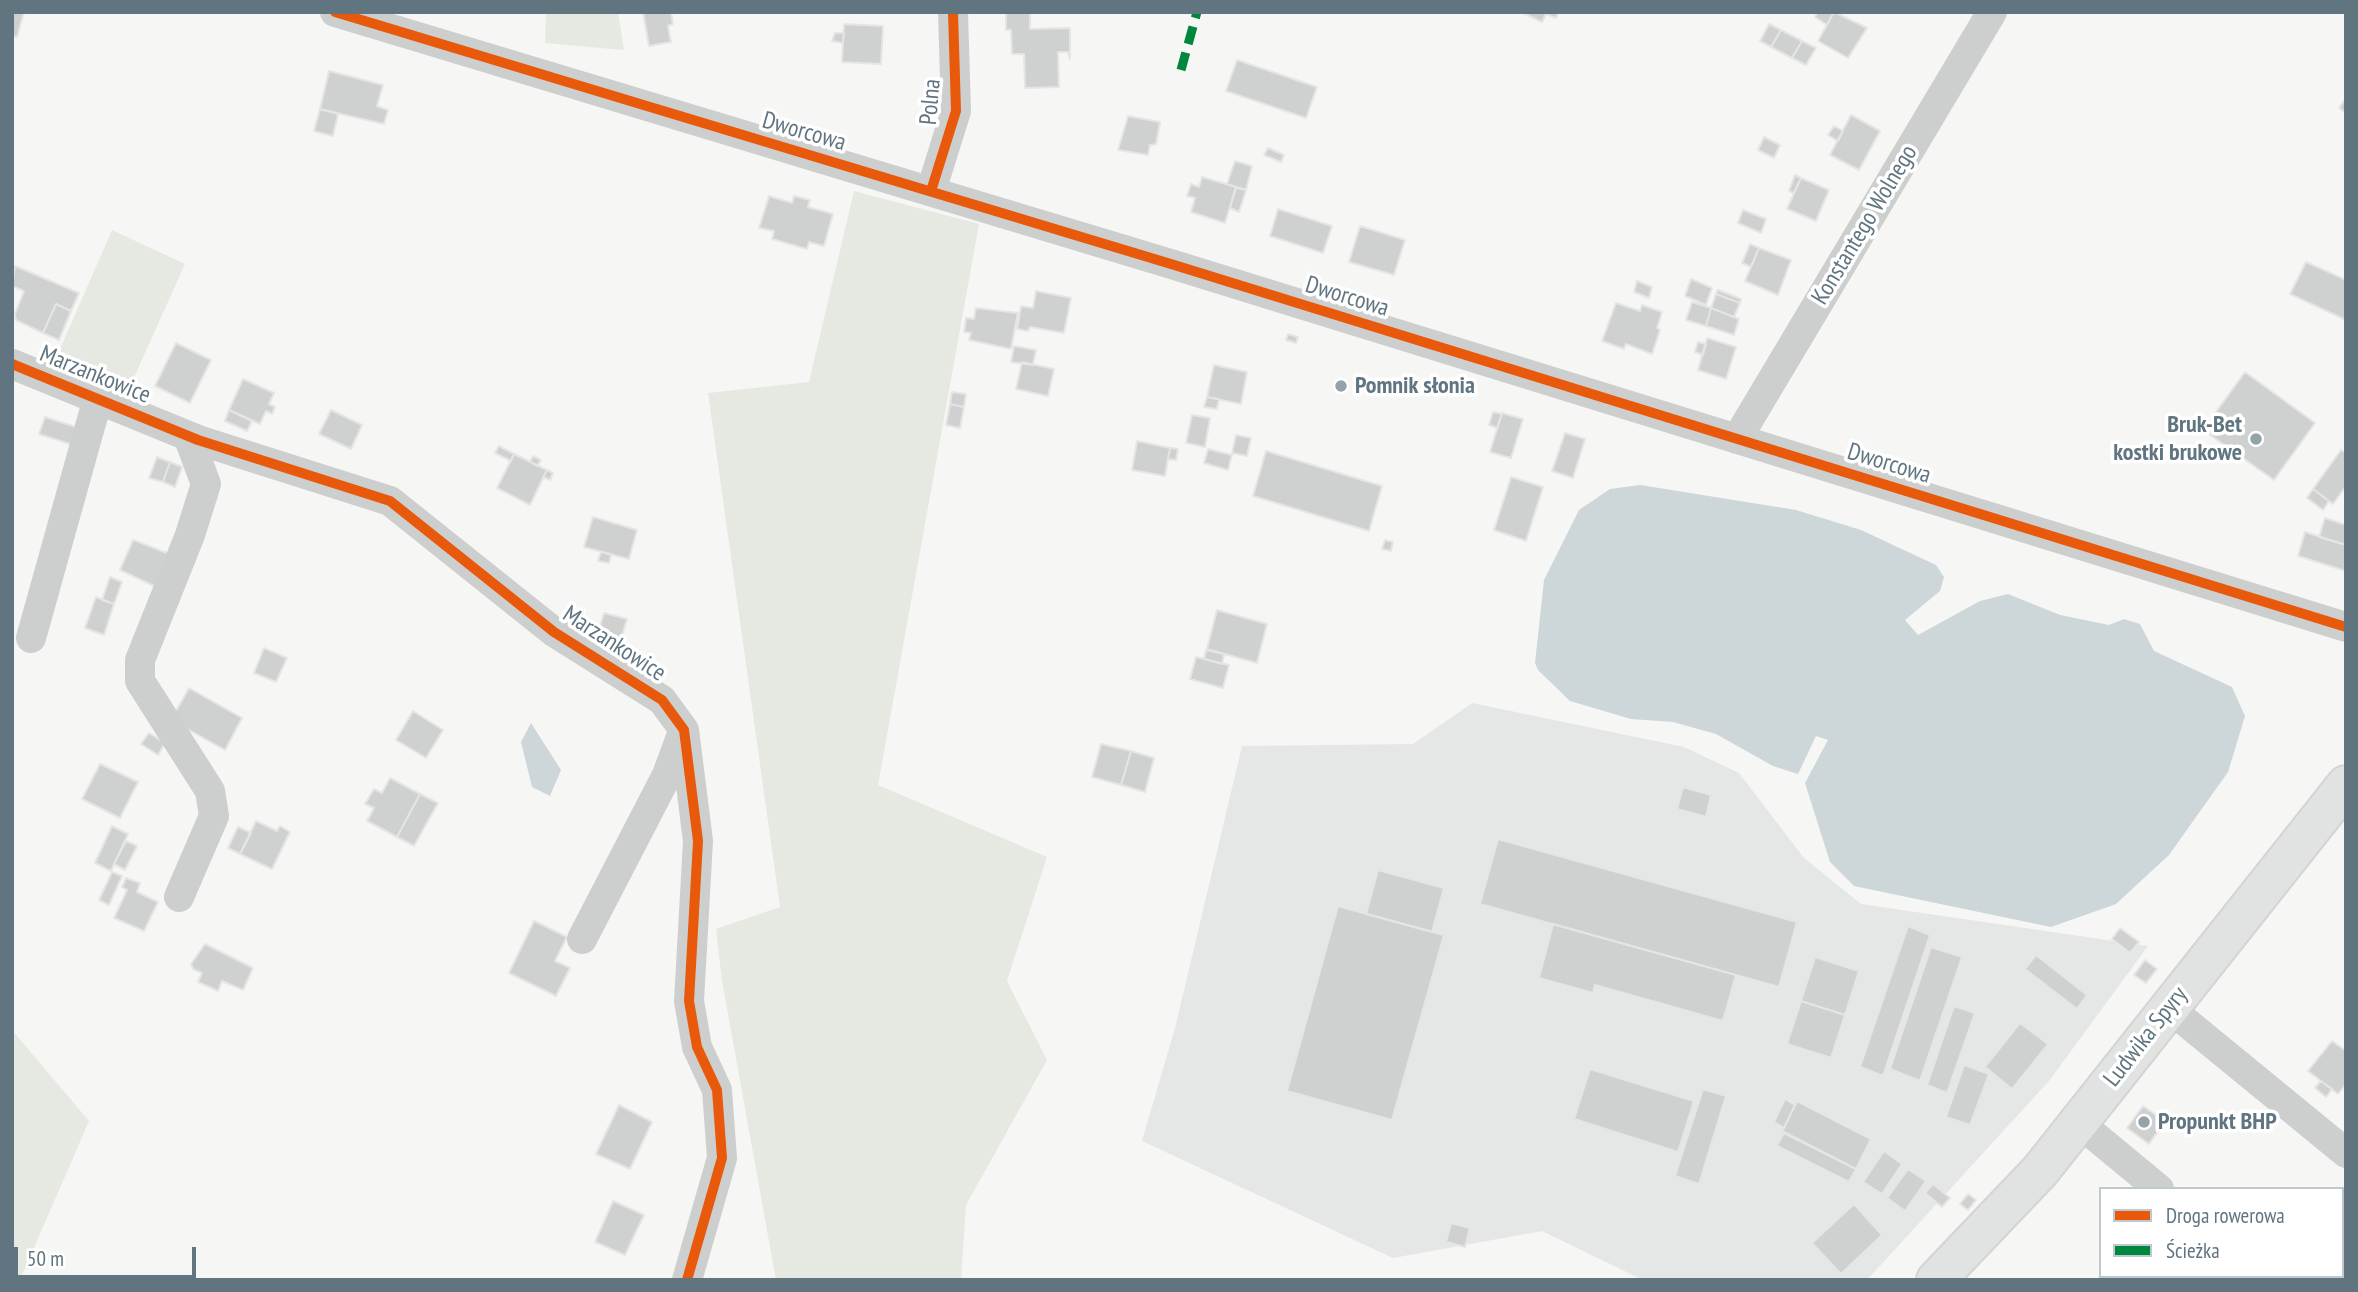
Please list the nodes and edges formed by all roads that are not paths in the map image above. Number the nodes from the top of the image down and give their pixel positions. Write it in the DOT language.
graph roads {
  1 [pos="335,12"];
  2 [pos="953,12"];
  3 [pos="1993,12"];
  4 [pos="930,191"];
  5 [pos="12,364"];
  6 [pos="98,398"];
  7 [pos="188,436"];
  8 [pos="1737,439"];
  9 [pos="2346,627"];
  10 [pos="31,638"];
  11 [pos="684,730"];
  12 [pos="2346,785"];
  13 [pos="179,897"];
  14 [pos="583,939"];
  15 [pos="2169,1008"];
  16 [pos="2078,1122"];
  17 [pos="2346,1153"];
  18 [pos="2157,1187"];
  19 [pos="1950,1273"];
  20 [pos="687,1280"];
  1 -- 4 [label="street, Dworcowa"];
  2 -- 4 [label="street, Polna"];
  3 -- 8 [label="street, Konstantego Wolnego"];
  4 -- 8 [label="street, Dworcowa"];
  5 -- 6 [label="street, Marzankowice"];
  6 -- 7 [label="street, Marzankowice"];
  6 -- 10 [label="street"];
  7 -- 11 [label="street, Marzankowice"];
  7 -- 13 [label="street"];
  8 -- 9 [label="street, Dworcowa"];
  11 -- 14 [label="street"];
  11 -- 20 [label="street, Marzankowice"];
  12 -- 15 [label="main road, Ludwika Spyry"];
  15 -- 16 [label="main road, Ludwika Spyry"];
  15 -- 17 [label="street"];
  16 -- 18 [label="street"];
  16 -- 19 [label="main road, Ludwika Spyry"];
}
